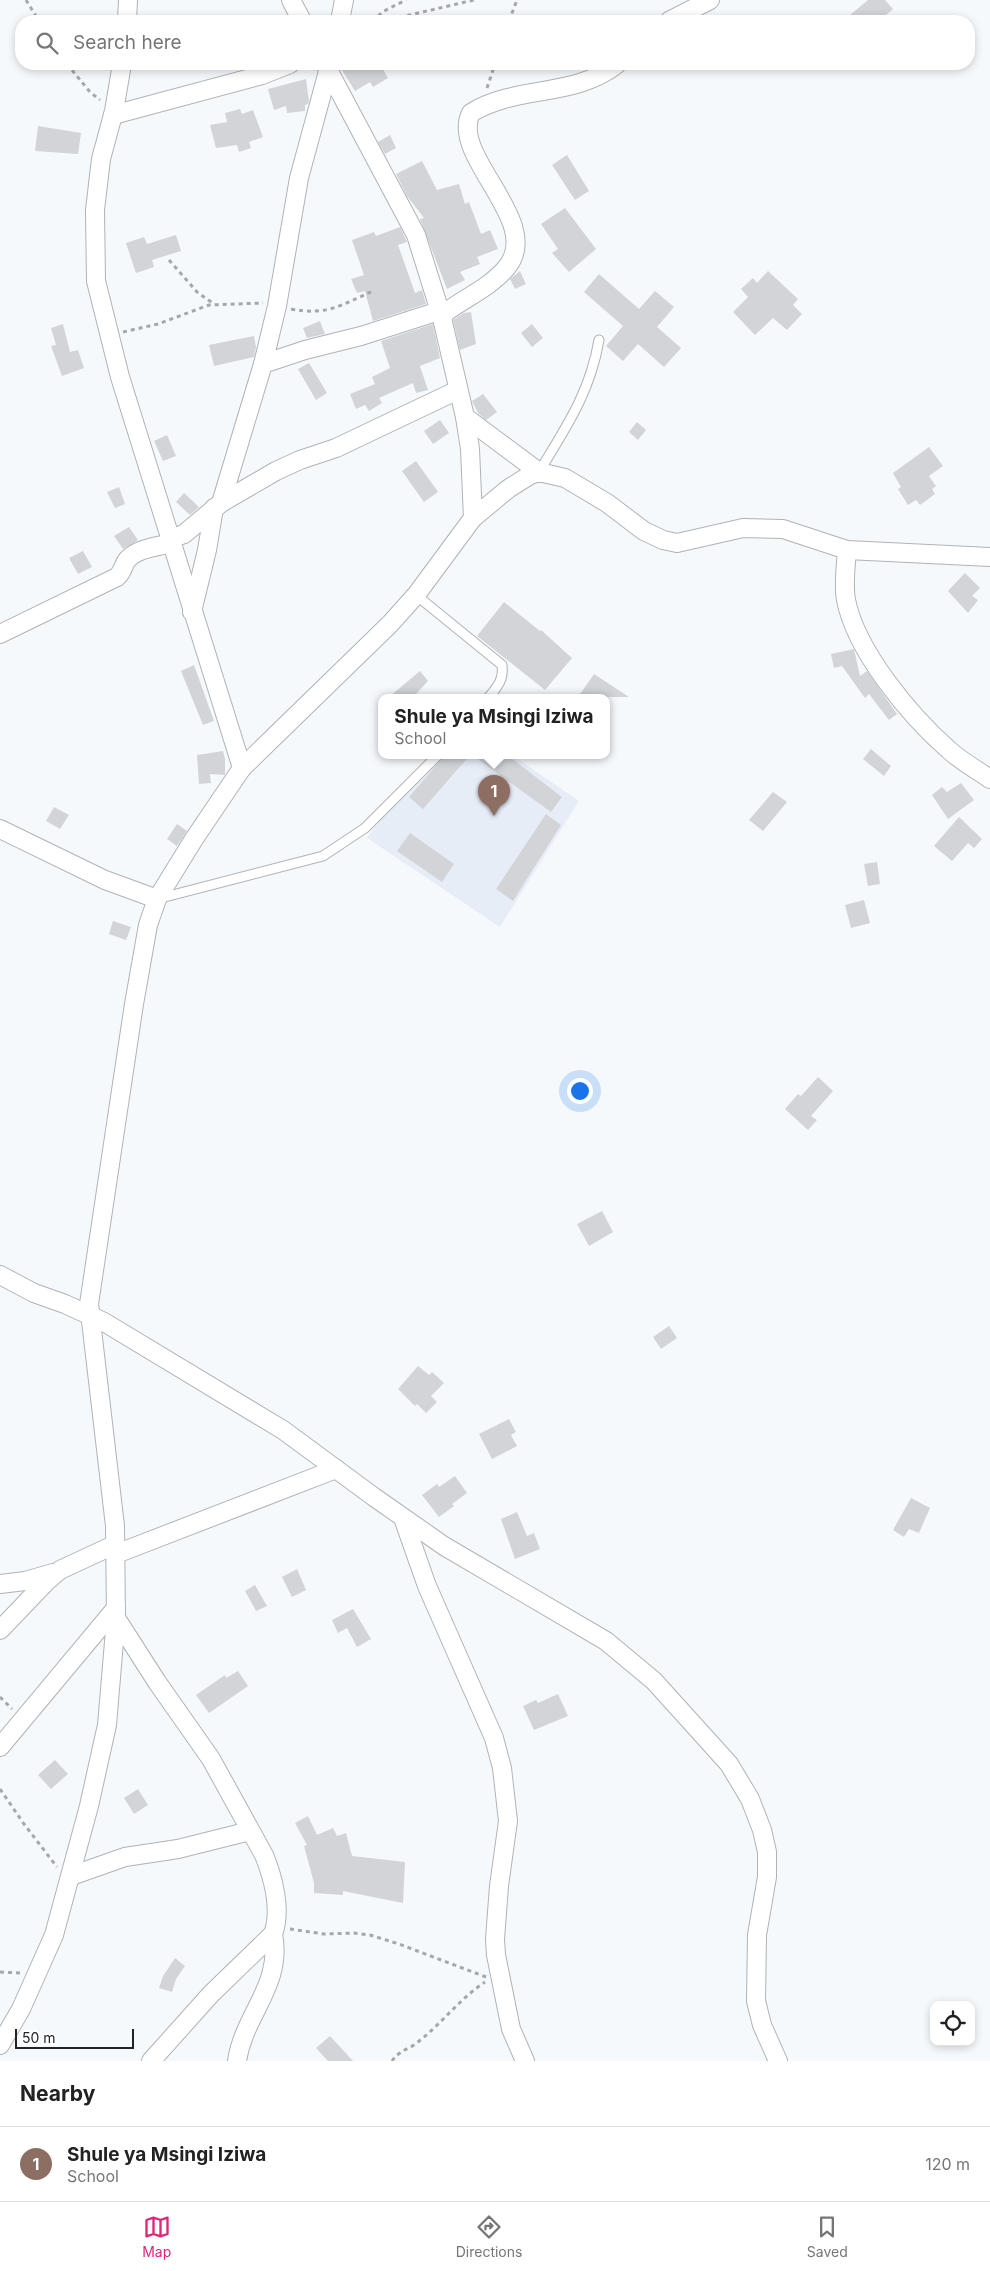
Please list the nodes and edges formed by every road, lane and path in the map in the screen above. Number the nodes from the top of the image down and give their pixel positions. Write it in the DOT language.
graph roads {
  1 [pos="26,0"];
  2 [pos="128,0"];
  3 [pos="291,0"];
  4 [pos="344,0"];
  5 [pos="406,0"];
  6 [pos="474,0"];
  7 [pos="517,0"];
  8 [pos="710,0"];
  9 [pos="35,15"];
  10 [pos="127,15"];
  11 [pos="299,15"];
  12 [pos="341,15"];
  13 [pos="379,15"];
  14 [pos="410,15"];
  15 [pos="511,15"];
  16 [pos="683,15"];
  17 [pos="71,70"];
  18 [pos="121,70"];
  19 [pos="275,70"];
  20 [pos="327,70"];
  21 [pos="330,70"];
  22 [pos="608,70"];
  23 [pos="113,113"];
  24 [pos="169,260"];
  25 [pos="373,291"];
  26 [pos="215,305"];
  27 [pos="277,306"];
  28 [pos="440,315"];
  29 [pos="109,335"];
  30 [pos="599,340"];
  31 [pos="263,364"];
  32 [pos="458,390"];
  33 [pos="465,417"];
  34 [pos="539,472"];
  35 [pos="217,506"];
  36 [pos="474,518"];
  37 [pos="171,541"];
  38 [pos="847,550"];
  39 [pos="990,557"];
  40 [pos="416,595"];
  41 [pos="192,612"];
  42 [pos="0,634"];
  43 [pos="492,694"];
  44 [pos="434,759"];
  45 [pos="242,768"];
  46 [pos="990,779"];
  47 [pos="0,829"];
  48 [pos="157,899"];
  49 [pos="0,1275"];
  50 [pos="88,1314"];
  51 [pos="336,1469"];
  52 [pos="404,1518"];
  53 [pos="116,1549"];
  54 [pos="60,1570"];
  55 [pos="0,1584"];
  56 [pos="116,1613"];
  57 [pos="0,1630"];
  58 [pos="0,1747"];
  59 [pos="0,1789"];
  60 [pos="250,1831"];
  61 [pos="70,1879"];
  62 [pos="275,1930"];
  63 [pos="0,2044"];
  64 [pos="150,2061"];
  65 [pos="236,2061"];
  66 [pos="392,2061"];
  67 [pos="525,2061"];
  68 [pos="778,2061"];
  1 -- 9 [label="path"];
  2 -- 10 [label="street"];
  3 -- 11 [label="street"];
  4 -- 12 [label="street"];
  5 -- 13 [label="path"];
  6 -- 14 [label="path"];
  7 -- 15 [label="path"];
  8 -- 16 [label="street"];
  17 -- 23 [label="path"];
  18 -- 23 [label="street"];
  19 -- 23 [label="street"];
  20 -- 27 [label="street"];
  21 -- 28 [label="street"];
  22 -- 28 [label="street"];
  23 -- 29 [label="street"];
  24 -- 26 [label="path"];
  25 -- 27 [label="path"];
  26 -- 27 [label="path"];
  26 -- 29 [label="path"];
  27 -- 31 [label="street"];
  28 -- 31 [label="street"];
  28 -- 32 [label="street"];
  29 -- 37 [label="street"];
  30 -- 34 [label="lane"];
  31 -- 35 [label="street"];
  32 -- 33 [label="street"];
  32 -- 35 [label="street"];
  33 -- 34 [label="street"];
  33 -- 36 [label="street"];
  34 -- 36 [label="street"];
  34 -- 38 [label="street"];
  35 -- 37 [label="street"];
  35 -- 41 [label="street"];
  36 -- 40 [label="street"];
  37 -- 41 [label="street"];
  37 -- 42 [label="street"];
  38 -- 39 [label="street"];
  38 -- 46 [label="street"];
  40 -- 43 [label="lane"];
  40 -- 45 [label="street"];
  41 -- 45 [label="street"];
  44 -- 48 [label="lane"];
  45 -- 48 [label="street"];
  47 -- 48 [label="street"];
  48 -- 50 [label="street"];
  49 -- 50 [label="street"];
  50 -- 51 [label="street"];
  50 -- 53 [label="street"];
  51 -- 52 [label="street"];
  51 -- 53 [label="street"];
  52 -- 67 [label="street"];
  52 -- 68 [label="street"];
  53 -- 54 [label="street"];
  53 -- 56 [label="street"];
  54 -- 55 [label="street"];
  54 -- 57 [label="street"];
  56 -- 58 [label="street"];
  56 -- 60 [label="street"];
  56 -- 61 [label="street"];
  59 -- 61 [label="path"];
  60 -- 61 [label="street"];
  60 -- 62 [label="street"];
  61 -- 63 [label="street"];
  62 -- 64 [label="street"];
  62 -- 65 [label="street"];
  62 -- 66 [label="path"];
}
